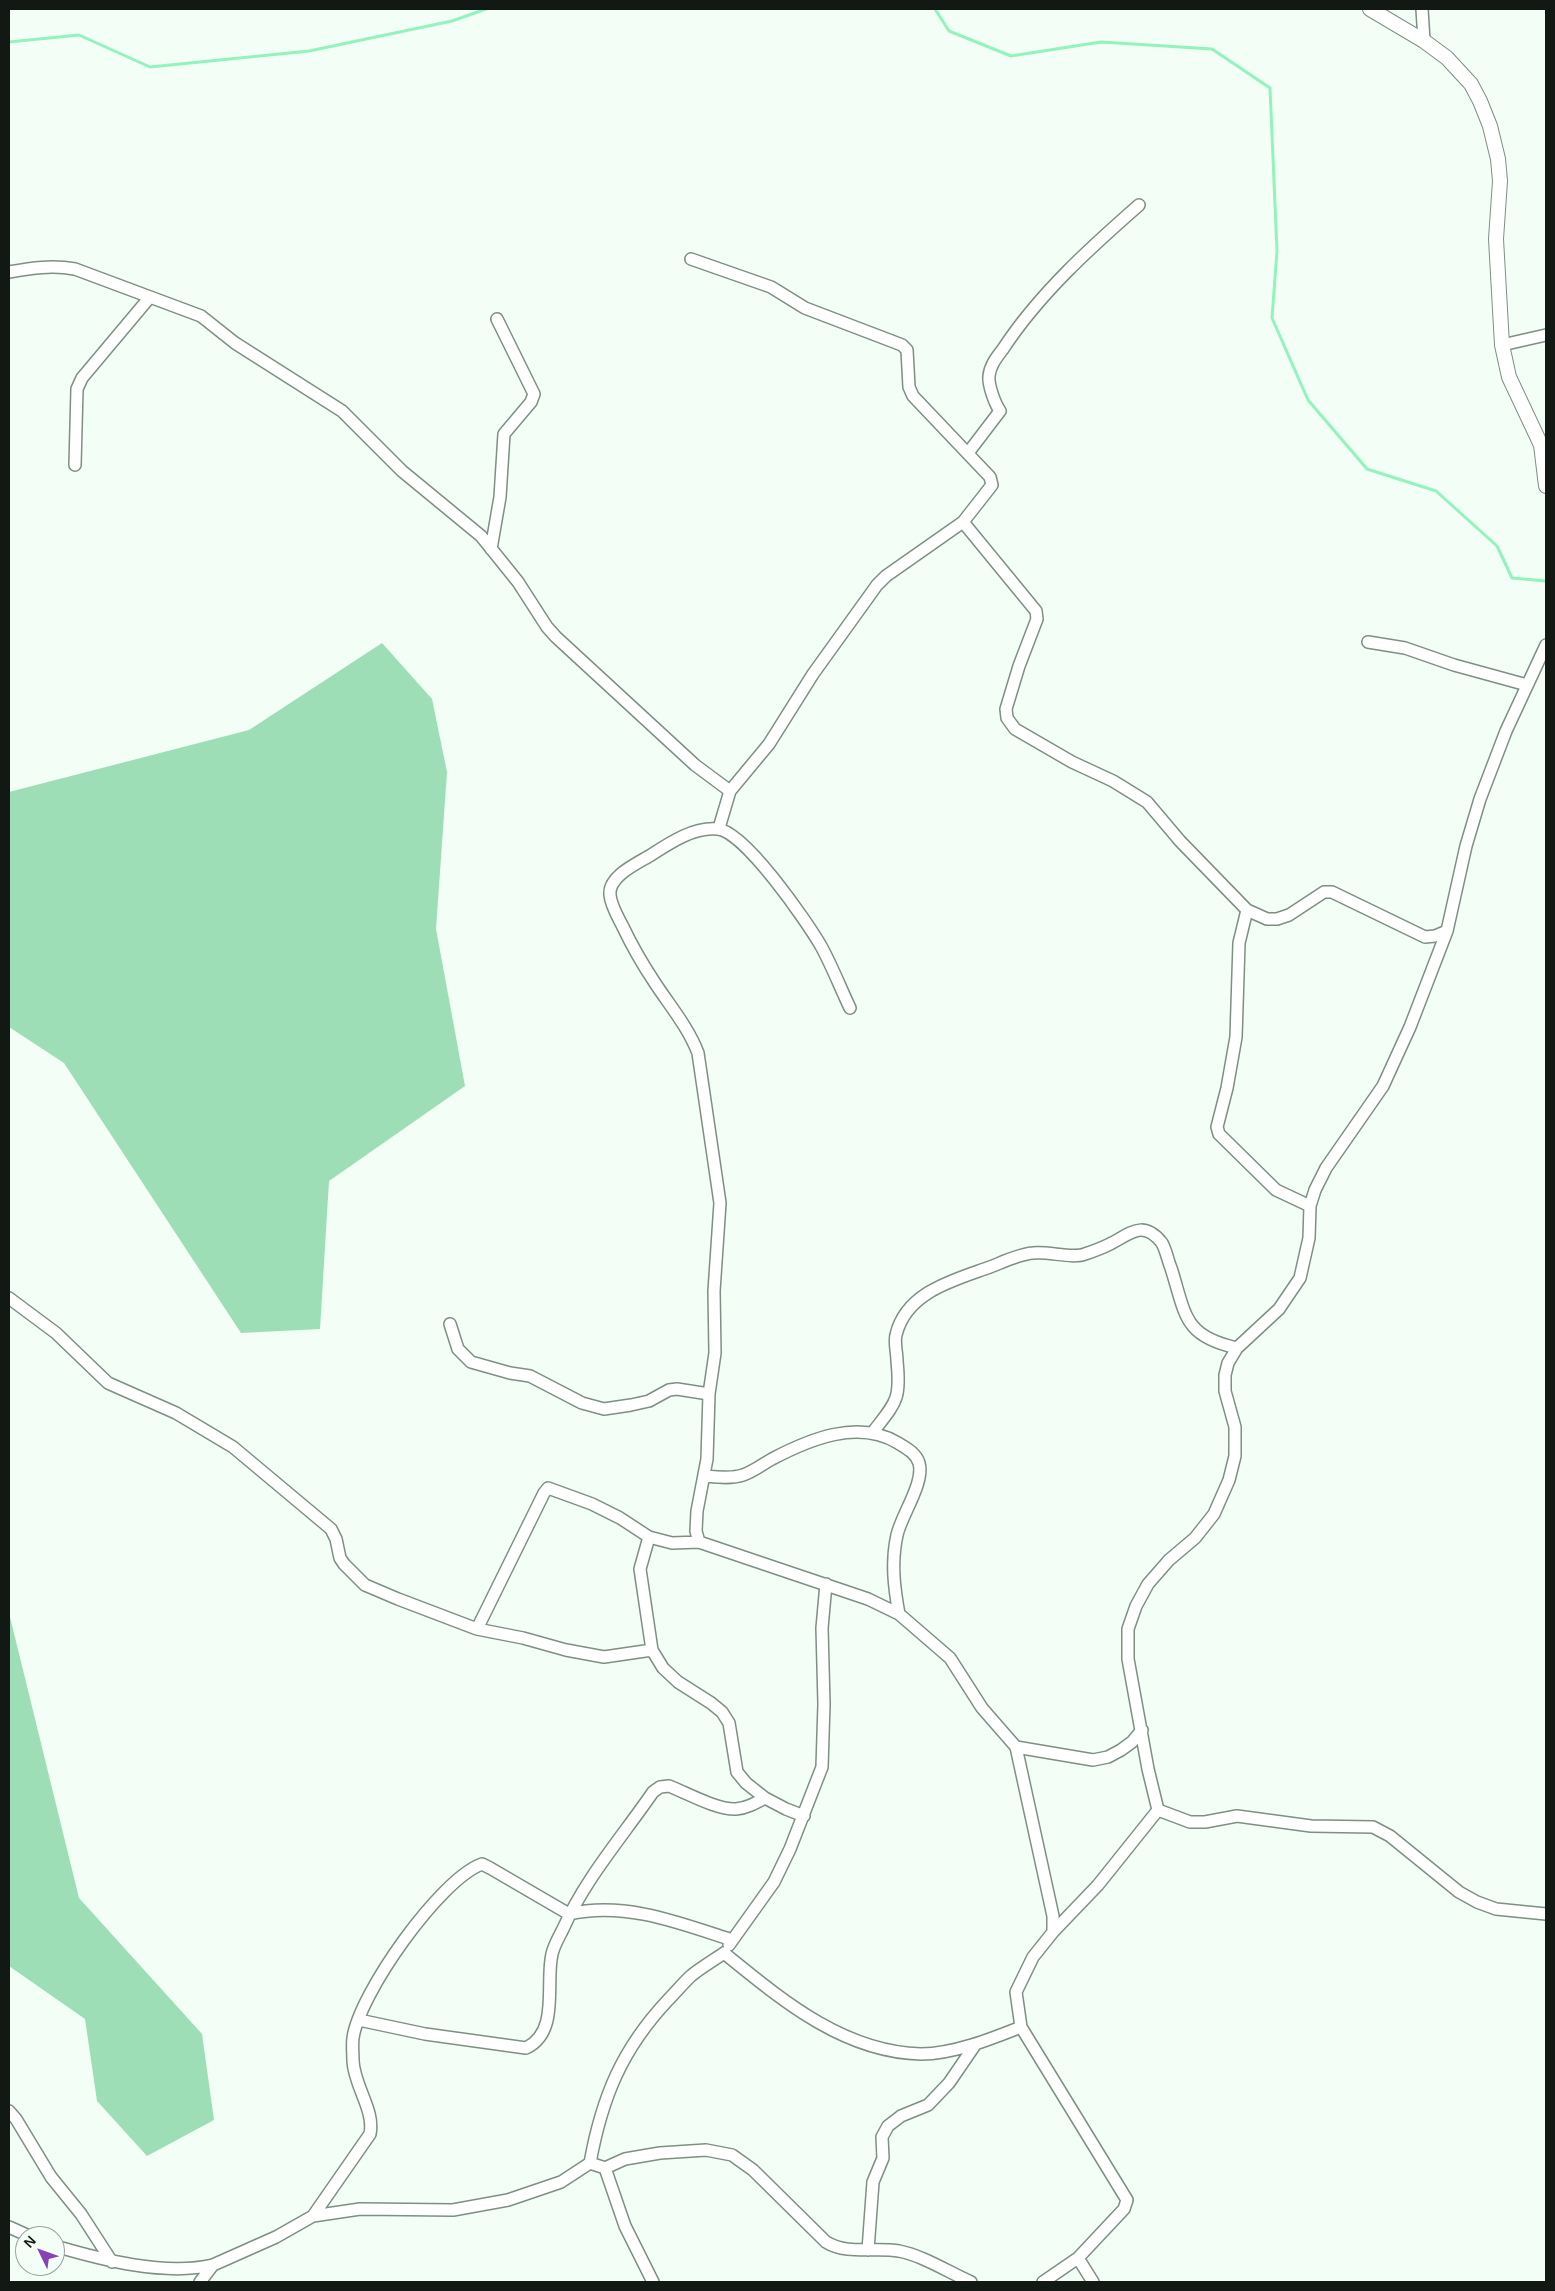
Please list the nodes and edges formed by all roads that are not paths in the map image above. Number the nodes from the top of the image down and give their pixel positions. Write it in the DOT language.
graph roads {
  1 [pos="1370,9"];
  2 [pos="1422,9"];
  3 [pos="1424,41"];
  4 [pos="1139,205"];
  5 [pos="691,259"];
  6 [pos="9,272"];
  7 [pos="150,297"];
  8 [pos="497,319"];
  9 [pos="1546,335"];
  10 [pos="1502,345"];
  11 [pos="1544,444"];
  12 [pos="968,453"];
  13 [pos="75,465"];
  14 [pos="1546,486"];
  15 [pos="963,522"];
  16 [pos="492,549"];
  17 [pos="1368,642"];
  18 [pos="1546,645"];
  19 [pos="1527,685"];
  20 [pos="730,791"];
  21 [pos="719,828"];
  22 [pos="1247,910"];
  23 [pos="1447,931"];
  24 [pos="850,1008"];
  25 [pos="1310,1206"];
  26 [pos="9,1298"];
  27 [pos="450,1324"];
  28 [pos="1237,1348"];
  29 [pos="709,1394"];
  30 [pos="873,1432"];
  31 [pos="705,1476"];
  32 [pos="649,1537"];
  33 [pos="700,1542"];
  34 [pos="826,1584"];
  35 [pos="899,1614"];
  36 [pos="477,1629"];
  37 [pos="652,1650"];
  38 [pos="1142,1730"];
  39 [pos="1016,1747"];
  40 [pos="765,1798"];
  41 [pos="1158,1810"];
  42 [pos="804,1816"];
  43 [pos="570,1914"];
  44 [pos="1546,1914"];
  45 [pos="1053,1932"];
  46 [pos="732,1940"];
  47 [pos="724,1953"];
  48 [pos="359,2020"];
  49 [pos="1020,2027"];
  50 [pos="975,2045"];
  51 [pos="9,2111"];
  52 [pos="590,2163"];
  53 [pos="605,2168"];
  54 [pos="313,2216"];
  55 [pos="65,2249"];
  56 [pos="868,2250"];
  57 [pos="1078,2258"];
  58 [pos="112,2262"];
  59 [pos="213,2265"];
  60 [pos="200,2282"];
  61 [pos="653,2282"];
  62 [pos="971,2282"];
  63 [pos="1043,2282"];
  64 [pos="1093,2282"];
  1 -- 3 [label="street"];
  2 -- 3 [label="street"];
  3 -- 10 [label="street"];
  4 -- 12 [label="street"];
  5 -- 12 [label="street"];
  6 -- 7 [label="street"];
  7 -- 13 [label="street"];
  7 -- 16 [label="street"];
  8 -- 16 [label="street"];
  9 -- 10 [label="street"];
  10 -- 11 [label="street"];
  11 -- 14 [label="street"];
  12 -- 15 [label="street"];
  15 -- 20 [label="street"];
  15 -- 22 [label="street"];
  16 -- 20 [label="street"];
  17 -- 19 [label="street"];
  18 -- 19 [label="street"];
  19 -- 23 [label="street"];
  20 -- 21 [label="street"];
  21 -- 24 [label="street"];
  21 -- 29 [label="street"];
  22 -- 23 [label="street"];
  22 -- 25 [label="street"];
  23 -- 25 [label="street"];
  25 -- 28 [label="street"];
  26 -- 36 [label="street"];
  27 -- 29 [label="street"];
  28 -- 30 [label="street"];
  28 -- 38 [label="street"];
  29 -- 31 [label="street"];
  30 -- 31 [label="street"];
  30 -- 35 [label="street"];
  31 -- 33 [label="street"];
  32 -- 33 [label="street"];
  32 -- 36 [label="street"];
  32 -- 37 [label="street"];
  33 -- 34 [label="street"];
  34 -- 35 [label="street"];
  34 -- 42 [label="street"];
  35 -- 39 [label="street"];
  36 -- 37 [label="street"];
  37 -- 40 [label="street"];
  38 -- 39 [label="street"];
  38 -- 41 [label="street"];
  39 -- 45 [label="street"];
  40 -- 42 [label="street"];
  40 -- 43 [label="street"];
  41 -- 44 [label="street"];
  41 -- 45 [label="street"];
  42 -- 46 [label="street"];
  43 -- 46 [label="street"];
  43 -- 48 [label="street"];
  43 -- 48 [label="street"];
  45 -- 49 [label="street"];
  46 -- 47 [label="street"];
  47 -- 50 [label="street"];
  47 -- 52 [label="street"];
  48 -- 54 [label="street"];
  49 -- 50 [label="street"];
  49 -- 57 [label="street"];
  50 -- 56 [label="street"];
  51 -- 58 [label="street"];
  52 -- 53 [label="street"];
  52 -- 54 [label="street"];
  53 -- 56 [label="street"];
  53 -- 61 [label="street"];
  54 -- 59 [label="street"];
  55 -- 58 [label="street"];
  56 -- 62 [label="street"];
  57 -- 63 [label="street"];
  57 -- 64 [label="street"];
  58 -- 59 [label="street"];
  59 -- 60 [label="street"];
}
